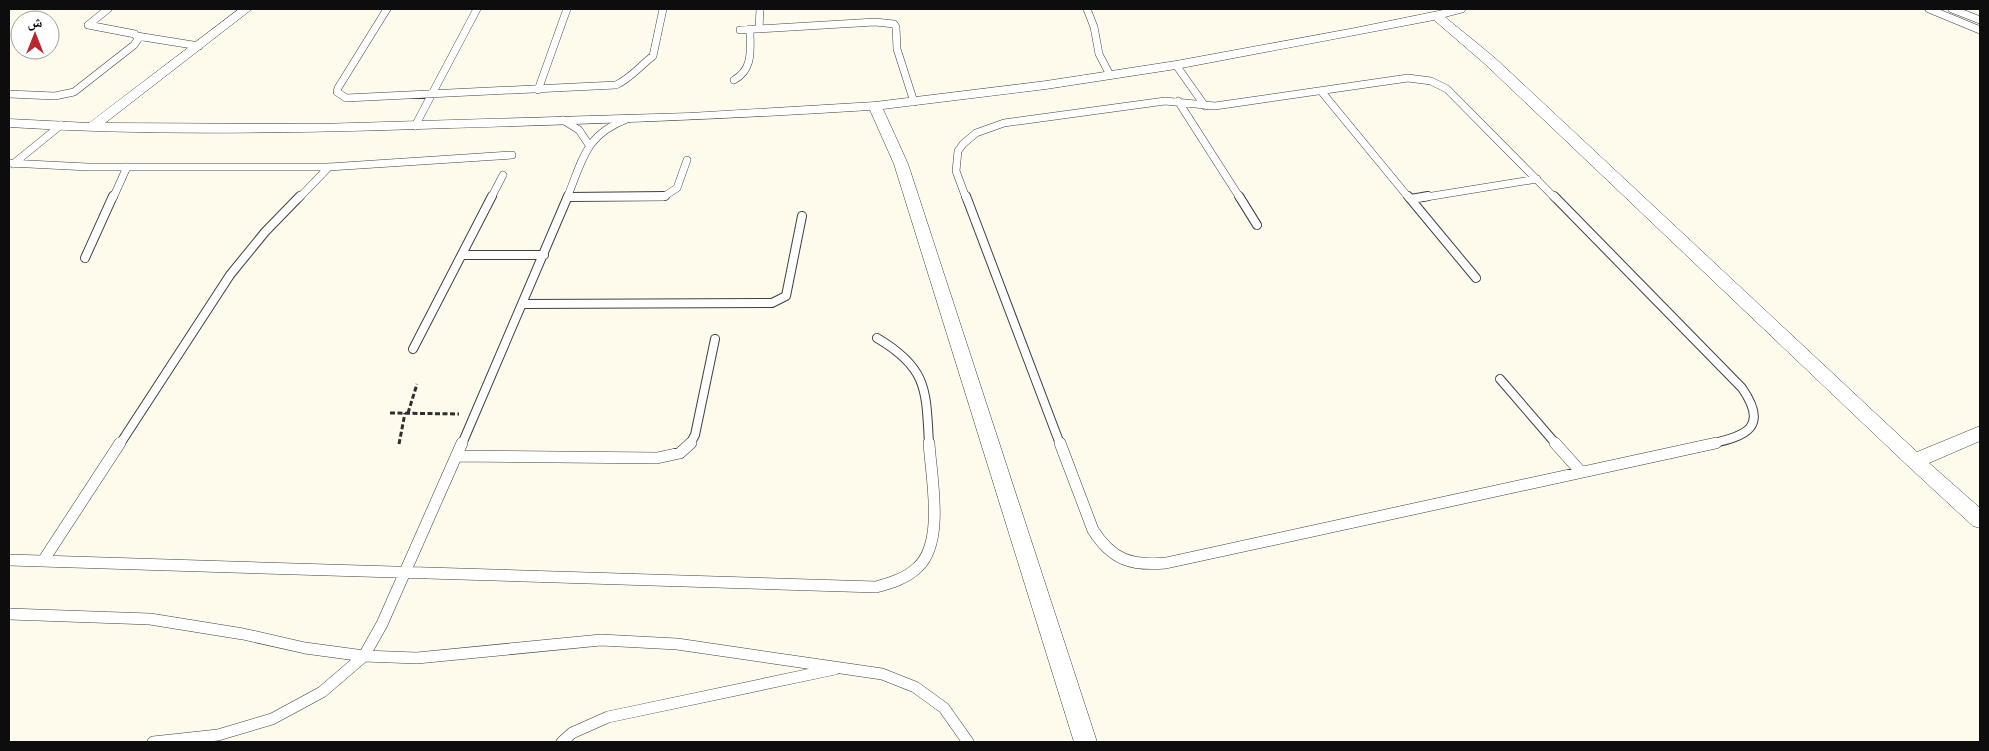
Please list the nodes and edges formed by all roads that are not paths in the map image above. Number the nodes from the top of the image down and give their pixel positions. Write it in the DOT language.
graph roads {
  1 [pos="108,9"];
  2 [pos="246,9"];
  3 [pos="387,9"];
  4 [pos="477,9"];
  5 [pos="568,9"];
  6 [pos="664,9"];
  7 [pos="760,9"];
  8 [pos="1087,9"];
  9 [pos="1460,9"];
  10 [pos="1929,9"];
  11 [pos="1952,9"];
  12 [pos="1436,16"];
  13 [pos="1980,20"];
  14 [pos="759,29"];
  15 [pos="740,30"];
  16 [pos="750,30"];
  17 [pos="1980,30"];
  18 [pos="137,36"];
  19 [pos="199,46"];
  20 [pos="1176,65"];
  21 [pos="1110,76"];
  22 [pos="734,80"];
  23 [pos="538,90"];
  24 [pos="1321,91"];
  25 [pos="9,94"];
  26 [pos="433,95"];
  27 [pos="1178,101"];
  28 [pos="914,102"];
  29 [pos="875,106"];
  30 [pos="1205,106"];
  31 [pos="627,119"];
  32 [pos="563,120"];
  33 [pos="9,122"];
  34 [pos="61,125"];
  35 [pos="415,126"];
  36 [pos="92,127"];
  37 [pos="589,145"];
  38 [pos="512,155"];
  39 [pos="687,160"];
  40 [pos="11,164"];
  41 [pos="127,167"];
  42 [pos="328,167"];
  43 [pos="504,175"];
  44 [pos="1536,179"];
  45 [pos="569,197"];
  46 [pos="1410,199"];
  47 [pos="802,216"];
  48 [pos="1257,225"];
  49 [pos="462,255"];
  50 [pos="544,255"];
  51 [pos="84,258"];
  52 [pos="1476,278"];
  53 [pos="523,304"];
  54 [pos="877,338"];
  55 [pos="715,339"];
  56 [pos="413,349"];
  57 [pos="1500,379"];
  58 [pos="1980,433"];
  59 [pos="456,456"];
  60 [pos="1915,461"];
  61 [pos="1581,472"];
  62 [pos="1980,520"];
  63 [pos="9,560"];
  64 [pos="43,561"];
  65 [pos="406,571"];
  66 [pos="9,614"];
  67 [pos="364,656"];
  68 [pos="841,667"];
  69 [pos="153,742"];
  70 [pos="562,742"];
  71 [pos="968,742"];
  72 [pos="1085,742"];
  1 -- 18 [label="lane"];
  2 -- 19 [label="street"];
  3 -- 26 [label="lane"];
  4 -- 26 [label="lane"];
  5 -- 23 [label="lane"];
  6 -- 23 [label="lane"];
  7 -- 14 [label="lane"];
  8 -- 21 [label="lane"];
  9 -- 12 [label="street"];
  10 -- 17 [label="lane"];
  11 -- 13 [label="lane"];
  12 -- 20 [label="street"];
  12 -- 60 [label="street"];
  14 -- 16 [label="lane"];
  14 -- 28 [label="lane"];
  15 -- 16 [label="lane"];
  16 -- 22 [label="lane"];
  18 -- 19 [label="lane"];
  18 -- 25 [label="lane"];
  19 -- 36 [label="street"];
  20 -- 21 [label="street"];
  20 -- 30 [label="lane"];
  21 -- 28 [label="street"];
  23 -- 26 [label="lane"];
  24 -- 30 [label="lane"];
  24 -- 44 [label="lane"];
  24 -- 46 [label="lane"];
  26 -- 35 [label="lane"];
  27 -- 30 [label="lane"];
  27 -- 48 [label="lane"];
  27 -- 61 [label="lane"];
  28 -- 29 [label="street"];
  29 -- 31 [label="street"];
  29 -- 72 [label="street"];
  31 -- 32 [label="street"];
  31 -- 37 [label="lane"];
  32 -- 35 [label="street"];
  32 -- 37 [label="lane"];
  33 -- 34 [label="street"];
  34 -- 36 [label="street"];
  34 -- 40 [label="lane"];
  35 -- 36 [label="street"];
  37 -- 45 [label="lane"];
  38 -- 42 [label="lane"];
  39 -- 45 [label="lane"];
  40 -- 41 [label="lane"];
  41 -- 42 [label="lane"];
  41 -- 51 [label="lane"];
  42 -- 64 [label="lane"];
  43 -- 49 [label="lane"];
  44 -- 46 [label="lane"];
  44 -- 61 [label="lane"];
  45 -- 50 [label="lane"];
  46 -- 52 [label="lane"];
  47 -- 53 [label="lane"];
  49 -- 50 [label="lane"];
  49 -- 56 [label="lane"];
  50 -- 53 [label="lane"];
  53 -- 59 [label="lane"];
  54 -- 65 [label="lane"];
  55 -- 59 [label="lane"];
  57 -- 61 [label="lane"];
  58 -- 60 [label="street"];
  59 -- 65 [label="lane"];
  60 -- 62 [label="street"];
  63 -- 64 [label="lane"];
  64 -- 65 [label="lane"];
  65 -- 67 [label="lane"];
  66 -- 67 [label="lane"];
  67 -- 68 [label="lane"];
  67 -- 69 [label="lane"];
  68 -- 70 [label="lane"];
  68 -- 71 [label="lane"];
}
